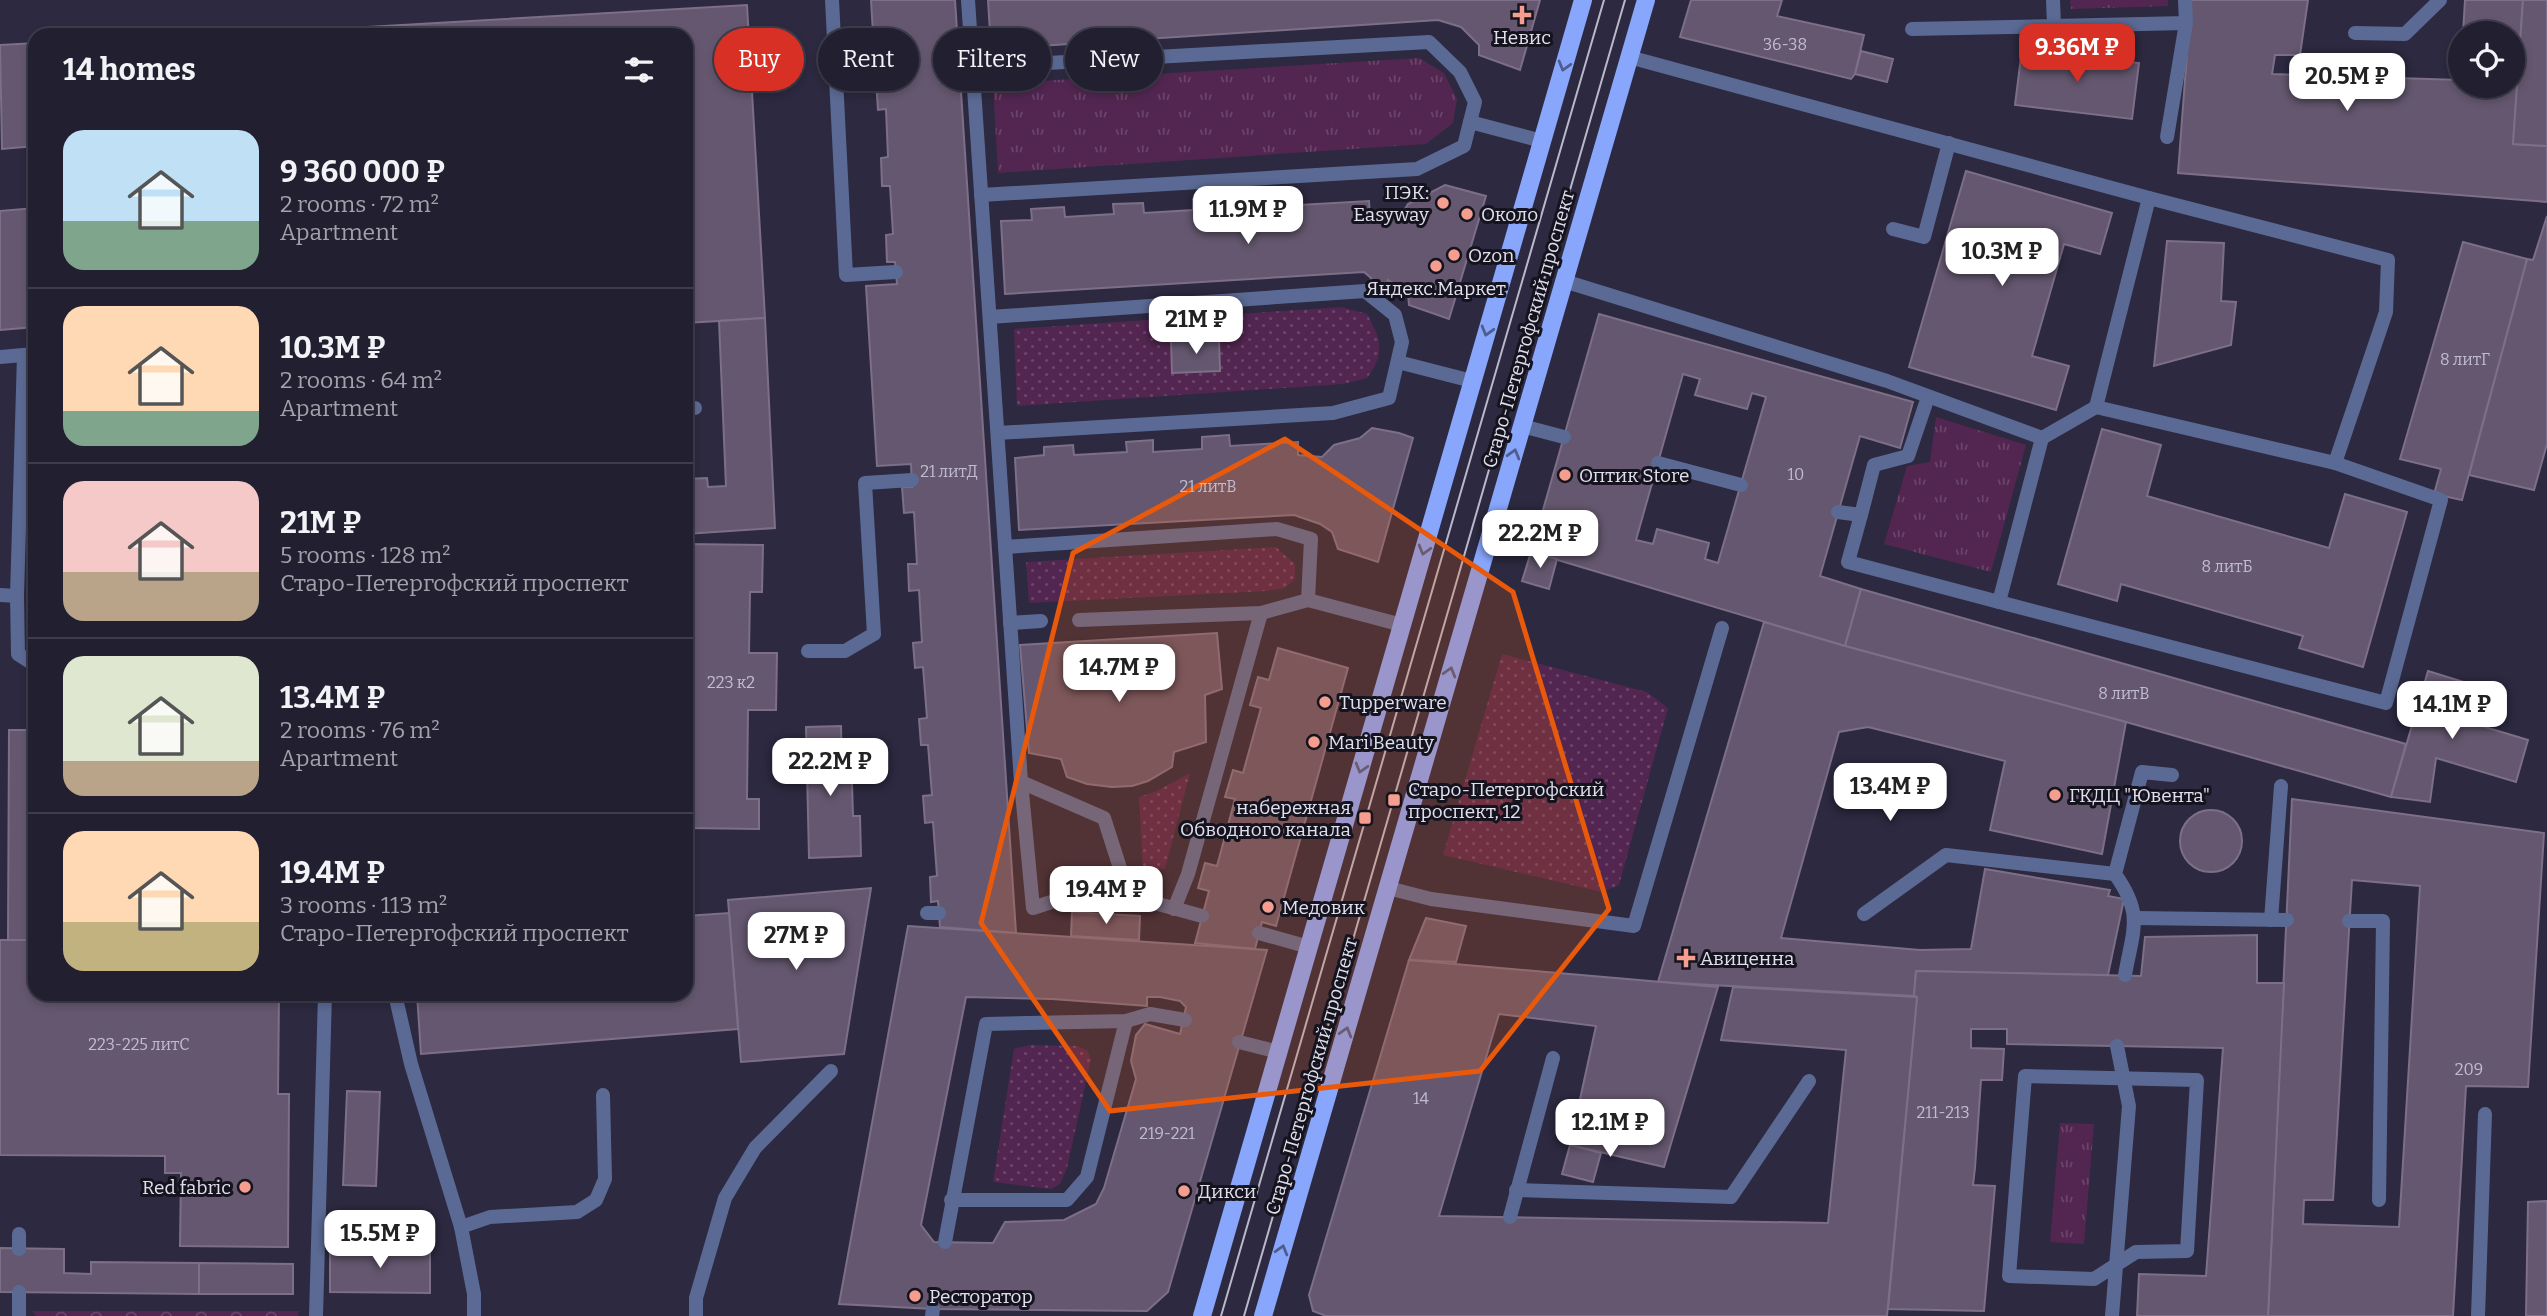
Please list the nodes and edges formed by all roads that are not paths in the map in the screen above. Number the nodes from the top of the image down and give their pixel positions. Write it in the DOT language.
graph roads {
  1 [pos="832,0"];
  2 [pos="968,0"];
  3 [pos="1583,0"];
  4 [pos="1646,0"];
  5 [pos="2053,0"];
  6 [pos="2185,0"];
  7 [pos="2440,0"];
  8 [pos="2186,23"];
  9 [pos="2054,26"];
  10 [pos="970,28"];
  11 [pos="1912,29"];
  12 [pos="2355,33"];
  13 [pos="1629,57"];
  14 [pos="1051,63"];
  15 [pos="974,91"];
  16 [pos="1470,122"];
  17 [pos="2167,137"];
  18 [pos="1542,141"];
  19 [pos="1949,143"];
  20 [pos="981,195"];
  21 [pos="2149,198"];
  22 [pos="1893,229"];
  23 [pos="896,272"];
  24 [pos="1564,281"];
  25 [pos="990,317"];
  26 [pos="28,355"];
  27 [pos="0,357"];
  28 [pos="1398,362"];
  29 [pos="1472,381"];
  30 [pos="28,392"];
  31 [pos="1928,397"];
  32 [pos="2096,407"];
  33 [pos="1522,426"];
  34 [pos="998,433"];
  35 [pos="1564,437"];
  36 [pos="2042,438"];
  37 [pos="1658,463"];
  38 [pos="2335,463"];
  39 [pos="912,480"];
  40 [pos="1741,485"];
  41 [pos="1838,512"];
  42 [pos="1861,514"];
  43 [pos="1005,547"];
  44 [pos="0,595"];
  45 [pos="17,596"];
  46 [pos="1308,600"];
  47 [pos="1999,602"];
  48 [pos="1261,613"];
  49 [pos="1079,620"];
  50 [pos="1041,621"];
  51 [pos="1010,623"];
  52 [pos="1402,625"];
  53 [pos="1722,628"];
  54 [pos="808,651"];
  55 [pos="28,660"];
  56 [pos="2172,775"];
  57 [pos="1021,782"];
  58 [pos="2281,786"];
  59 [pos="2115,874"];
  60 [pos="1388,888"];
  61 [pos="1129,896"];
  62 [pos="1174,909"];
  63 [pos="1864,914"];
  64 [pos="1202,916"];
  65 [pos="2135,918"];
  66 [pos="2271,920"];
  67 [pos="2287,920"];
  68 [pos="2349,921"];
  69 [pos="1259,933"];
  70 [pos="1309,947"];
  71 [pos="2125,975"];
  72 [pos="325,1001"];
  73 [pos="397,1001"];
  74 [pos="1185,1020"];
  75 [pos="1126,1021"];
  76 [pos="1239,1042"];
  77 [pos="2117,1046"];
  78 [pos="1279,1052"];
  79 [pos="1553,1058"];
  80 [pos="831,1071"];
  81 [pos="2122,1077"];
  82 [pos="1809,1081"];
  83 [pos="603,1095"];
  84 [pos="2485,1114"];
  85 [pos="1516,1190"];
  86 [pos="951,1200"];
  87 [pos="2379,1200"];
  88 [pos="1510,1217"];
  89 [pos="461,1227"];
  90 [pos="945,1242"];
  91 [pos="2115,1266"];
  92 [pos="19,1292"];
  93 [pos="19,1316"];
  94 [pos="316,1316"];
  95 [pos="474,1316"];
  96 [pos="696,1316"];
  97 [pos="1202,1316"];
  98 [pos="1263,1316"];
  99 [pos="2112,1316"];
  100 [pos="2478,1316"];
  1 -- 23 [label="lane"];
  2 -- 10 [label="lane"];
  3 -- 18 [label="main road, Старо-Петергофский проспект, one-way"];
  4 -- 13 [label="main road, Старо-Петергофский проспект"];
  5 -- 9 [label="lane"];
  6 -- 8 [label="lane"];
  7 -- 12 [label="lane"];
  8 -- 9 [label="lane"];
  8 -- 17 [label="lane"];
  9 -- 11 [label="lane"];
  13 -- 19 [label="lane"];
  13 -- 24 [label="main road, Старо-Петергофский проспект"];
  14 -- 16 [label="lane"];
  15 -- 20 [label="lane"];
  16 -- 18 [label="lane"];
  16 -- 20 [label="lane"];
  18 -- 29 [label="main road, Старо-Петергофский проспект, one-way"];
  19 -- 21 [label="lane"];
  19 -- 22 [label="lane"];
  20 -- 25 [label="lane"];
  21 -- 32 [label="lane"];
  21 -- 38 [label="lane"];
  24 -- 31 [label="lane"];
  24 -- 33 [label="main road, Старо-Петергофский проспект"];
  25 -- 28 [label="lane"];
  25 -- 34 [label="lane"];
  26 -- 27 [label="lane"];
  28 -- 29 [label="lane"];
  28 -- 34 [label="lane"];
  29 -- 52 [label="main road, Старо-Петергофский проспект, one-way"];
  30 -- 45 [label="lane"];
  31 -- 36 [label="lane"];
  31 -- 42 [label="lane"];
  32 -- 36 [label="lane"];
  32 -- 38 [label="lane"];
  33 -- 35 [label="lane"];
  60 -- 33 [label="main road, Старо-Петергофский проспект, one-way"];
  34 -- 43 [label="lane"];
  36 -- 47 [label="lane"];
  37 -- 40 [label="lane"];
  38 -- 47 [label="lane"];
  39 -- 54 [label="lane"];
  41 -- 42 [label="lane"];
  42 -- 47 [label="lane"];
  43 -- 46 [label="lane"];
  43 -- 51 [label="lane"];
  44 -- 45 [label="lane"];
  45 -- 55 [label="lane"];
  46 -- 48 [label="lane"];
  46 -- 52 [label="lane"];
  48 -- 49 [label="lane"];
  48 -- 62 [label="lane"];
  50 -- 51 [label="lane"];
  51 -- 57 [label="lane"];
  52 -- 70 [label="main road, Старо-Петергофский проспект, one-way"];
  53 -- 60 [label="lane"];
  56 -- 59 [label="lane"];
  57 -- 61 [label="lane"];
  57 -- 61 [label="lane"];
  58 -- 66 [label="lane"];
  59 -- 63 [label="lane"];
  59 -- 65 [label="lane"];
  98 -- 60 [label="main road, Старо-Петергофский проспект, one-way"];
  61 -- 62 [label="lane"];
  62 -- 64 [label="lane"];
  65 -- 66 [label="lane"];
  65 -- 71 [label="lane"];
  66 -- 67 [label="lane"];
  68 -- 87 [label="lane"];
  69 -- 70 [label="lane"];
  70 -- 78 [label="main road, Старо-Петергофский проспект"];
  72 -- 94 [label="lane"];
  73 -- 89 [label="lane"];
  74 -- 75 [label="lane"];
  75 -- 86 [label="lane"];
  75 -- 86 [label="lane"];
  76 -- 78 [label="lane"];
  77 -- 81 [label="lane"];
  78 -- 97 [label="main road, Старо-Петергофский проспект"];
  79 -- 85 [label="lane"];
  80 -- 96 [label="lane"];
  81 -- 91 [label="lane"];
  81 -- 91 [label="lane"];
  81 -- 91 [label="lane"];
  82 -- 85 [label="lane"];
  83 -- 89 [label="lane"];
  84 -- 100 [label="lane"];
  85 -- 88 [label="lane"];
  86 -- 90 [label="lane"];
  89 -- 95 [label="lane"];
  91 -- 99 [label="lane"];
  92 -- 93 [label="lane"];
}
